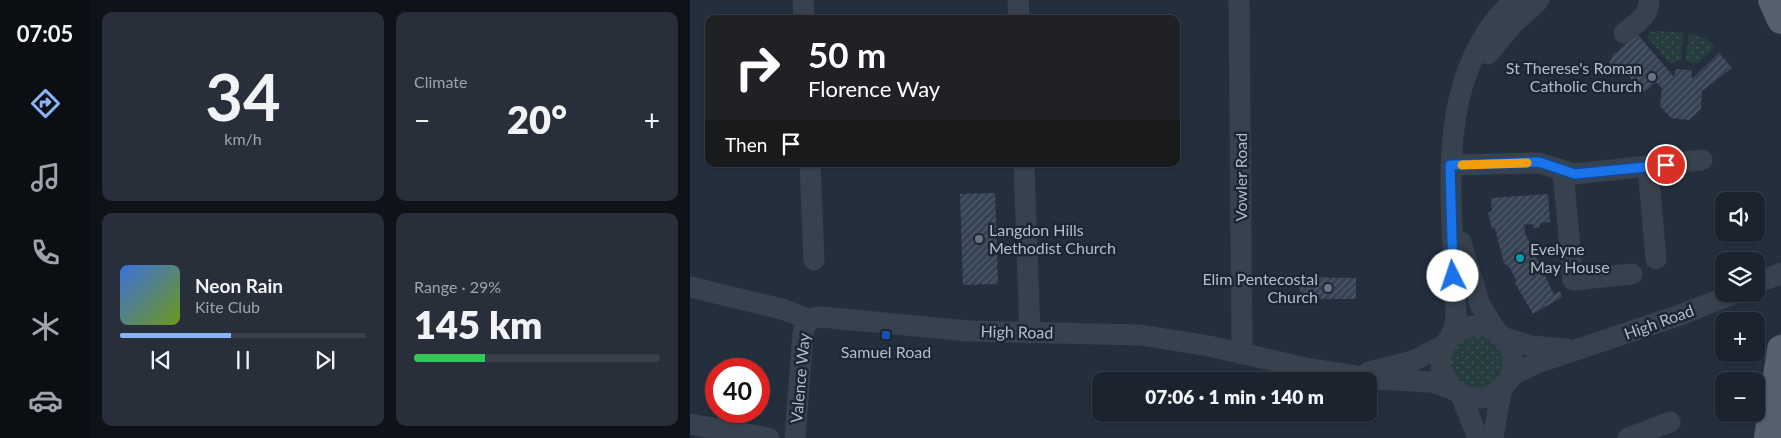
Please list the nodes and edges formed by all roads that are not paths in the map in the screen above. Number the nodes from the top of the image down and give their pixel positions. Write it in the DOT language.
graph roads {
  1 [pos="803,0"];
  2 [pos="1018,0"];
  3 [pos="1239,0"];
  4 [pos="1514,0"];
  5 [pos="1539,0"];
  6 [pos="1649,0"];
  7 [pos="804,15"];
  8 [pos="1019,15"];
  9 [pos="1624,33"];
  10 [pos="1459,106"];
  11 [pos="1702,160"];
  12 [pos="1450,165"];
  13 [pos="810,167"];
  14 [pos="1024,167"];
  15 [pos="1648,167"];
  16 [pos="1563,172"];
  17 [pos="1451,190"];
  18 [pos="814,260"];
  19 [pos="1656,260"];
  20 [pos="1781,273"];
  21 [pos="1632,274"];
  22 [pos="1765,280"];
  23 [pos="690,287"];
  24 [pos="1715,301"];
  25 [pos="808,319"];
  26 [pos="1030,333"];
  27 [pos="1500,335"];
  28 [pos="1448,342"];
  29 [pos="1584,348"];
  30 [pos="1781,348"];
  31 [pos="1242,354"];
  32 [pos="1332,372"];
  33 [pos="1372,372"];
  34 [pos="1377,379"];
  35 [pos="1504,385"];
  36 [pos="1457,391"];
  37 [pos="1670,422"];
  38 [pos="690,424"];
  39 [pos="1631,437"];
  40 [pos="769,438"];
  41 [pos="795,438"];
  42 [pos="1478,438"];
  43 [pos="1493,438"];
  44 [pos="1768,438"];
  1 -- 7 [label="street"];
  2 -- 8 [label="street"];
  3 -- 31 [label="street, Vowler Road"];
  4 -- 10 [label="street"];
  5 -- 10 [label="street"];
  6 -- 9 [label="street"];
  10 -- 12 [label="street"];
  11 -- 15 [label="street"];
  12 -- 16 [label="street"];
  12 -- 17 [label="street"];
  13 -- 18 [label="street"];
  14 -- 26 [label="street"];
  15 -- 16 [label="street"];
  15 -- 19 [label="street"];
  16 -- 21 [label="street"];
  17 -- 27 [label="street"];
  17 -- 28 [label="street"];
  20 -- 22 [label="street"];
  23 -- 25 [label="street, High Road"];
  24 -- 29 [label="street, High Road"];
  25 -- 26 [label="street, High Road"];
  25 -- 41 [label="street, Valence Way"];
  26 -- 31 [label="street, High Road"];
  27 -- 28 [label="street"];
  27 -- 29 [label="street, High Road"];
  27 -- 35 [label="street"];
  28 -- 33 [label="street, High Road"];
  28 -- 36 [label="street"];
  29 -- 35 [label="street, High Road"];
  30 -- 44 [label="main road"];
  31 -- 32 [label="street, High Road"];
  34 -- 36 [label="street, High Road"];
  35 -- 36 [label="street"];
  35 -- 43 [label="street"];
  36 -- 42 [label="street"];
  37 -- 39 [label="street"];
  38 -- 40 [label="street"];
}
